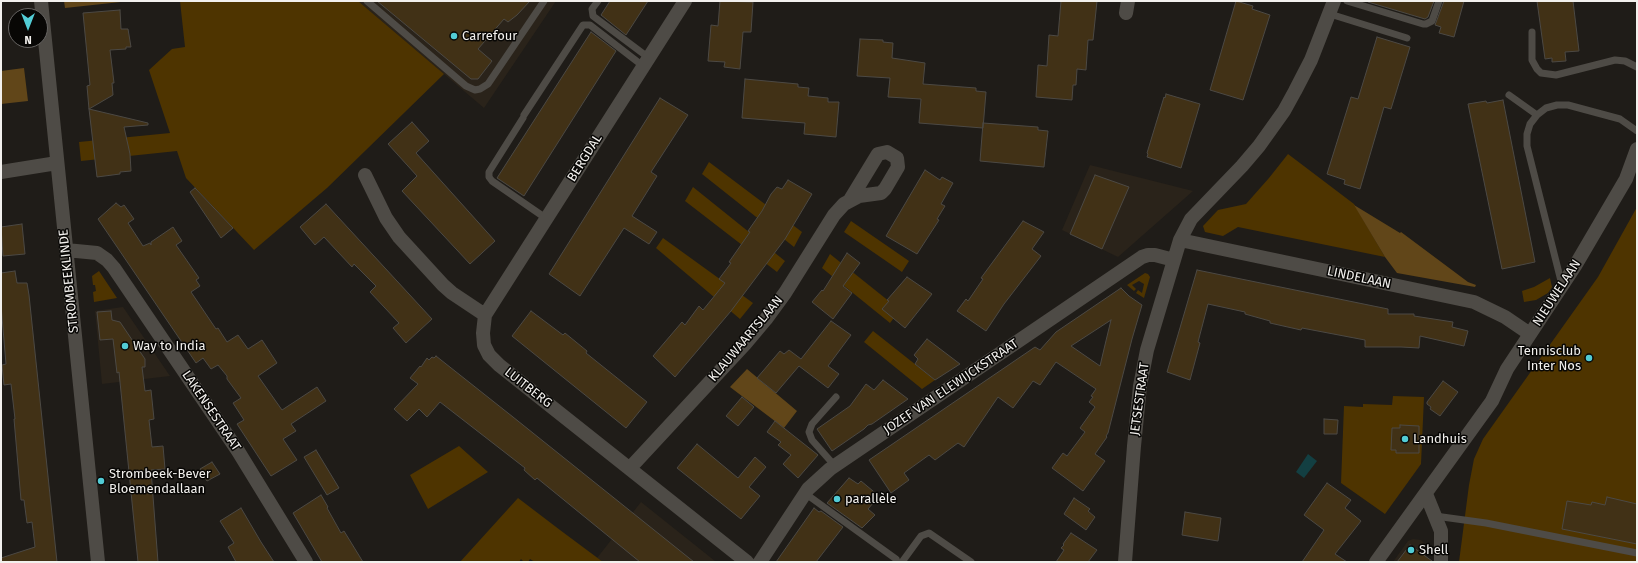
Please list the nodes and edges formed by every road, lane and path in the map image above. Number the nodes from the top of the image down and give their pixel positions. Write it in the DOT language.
graph roads {
  1 [pos="41,1"];
  2 [pos="367,1"];
  3 [pos="544,1"];
  4 [pos="598,1"];
  5 [pos="685,1"];
  6 [pos="1347,1"];
  7 [pos="1439,1"];
  8 [pos="1332,8"];
  9 [pos="1532,32"];
  10 [pos="1407,38"];
  11 [pos="646,62"];
  12 [pos="1637,67"];
  13 [pos="1509,95"];
  14 [pos="1536,114"];
  15 [pos="1637,131"];
  16 [pos="1637,149"];
  17 [pos="57,163"];
  18 [pos="1637,167"];
  19 [pos="1,172"];
  20 [pos="365,175"];
  21 [pos="1626,179"];
  22 [pos="850,200"];
  23 [pos="547,219"];
  24 [pos="1180,240"];
  25 [pos="66,250"];
  26 [pos="1174,260"];
  27 [pos="1562,285"];
  28 [pos="485,316"];
  29 [pos="1530,334"];
  30 [pos="836,397"];
  31 [pos="835,466"];
  32 [pos="630,468"];
  33 [pos="806,494"];
  34 [pos="1426,494"];
  35 [pos="1435,516"];
  36 [pos="1637,553"];
  37 [pos="899,561"];
  38 [pos="98,562"];
  39 [pos="306,562"];
  40 [pos="747,562"];
  41 [pos="760,562"];
  42 [pos="971,562"];
  43 [pos="1125,562"];
  44 [pos="1376,562"];
  45 [pos="1441,562"];
  1 -- 17 [label="street, STROMBEEKLINDE"];
  2 -- 3 [label="lane"];
  4 -- 11 [label="lane"];
  5 -- 11 [label="street, BERGDAL"];
  6 -- 7 [label="lane"];
  8 -- 10 [label="lane"];
  8 -- 24 [label="street"];
  9 -- 12 [label="lane"];
  11 -- 23 [label="street, BERGDAL"];
  11 -- 23 [label="lane"];
  13 -- 14 [label="lane"];
  14 -- 15 [label="lane"];
  14 -- 27 [label="lane"];
  16 -- 21 [label="street, NIEUWELAAN"];
  17 -- 19 [label="street"];
  17 -- 25 [label="street, STROMBEEKLINDE"];
  18 -- 21 [label="street, NIEUWELAAN"];
  20 -- 28 [label="street"];
  21 -- 27 [label="street, NIEUWELAAN"];
  22 -- 32 [label="street, KLAUWAARTSLAAN"];
  23 -- 28 [label="street, BERGDAL"];
  24 -- 26 [label="street, JETSESTRAAT"];
  24 -- 29 [label="street, LINDELAAN"];
  25 -- 38 [label="street, STROMBEEKLINDE"];
  25 -- 39 [label="street, LAKENSESTRAAT"];
  26 -- 31 [label="street, JOZEF VAN ELEWIJCKSTRAAT"];
  26 -- 43 [label="street, JETSESTRAAT"];
  27 -- 29 [label="street, NIEUWELAAN"];
  28 -- 32 [label="street, LUITBERG"];
  29 -- 34 [label="street, NIEUWELAAN"];
  30 -- 31 [label="lane"];
  31 -- 33 [label="street, JOZEF VAN ELEWIJCKSTRAAT"];
  32 -- 40 [label="street, LUITBERG"];
  33 -- 37 [label="lane"];
  33 -- 41 [label="street, JOZEF VAN ELEWIJCKSTRAAT"];
  34 -- 35 [label="street"];
  34 -- 44 [label="street, NIEUWELAAN"];
  35 -- 36 [label="lane"];
  35 -- 45 [label="street"];
  37 -- 42 [label="lane"];
}
